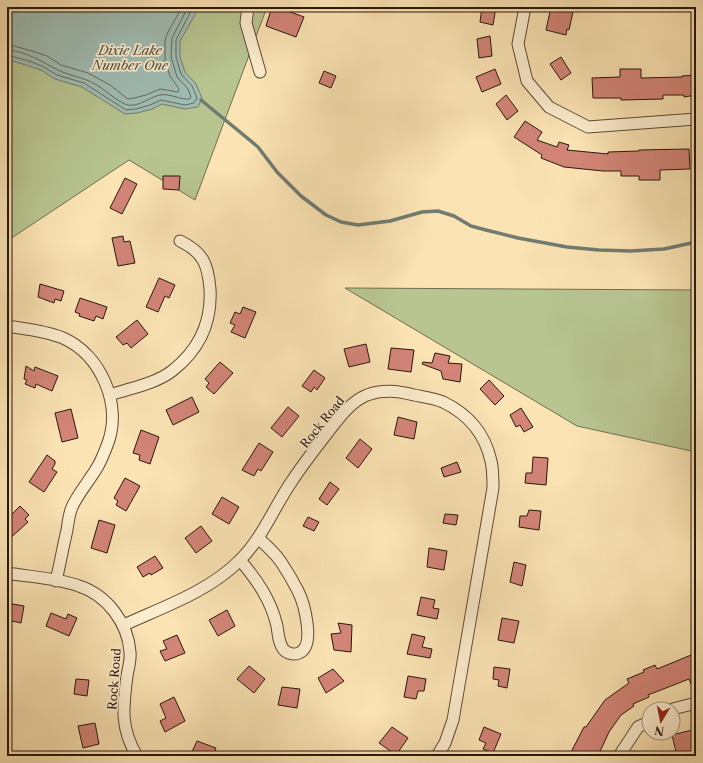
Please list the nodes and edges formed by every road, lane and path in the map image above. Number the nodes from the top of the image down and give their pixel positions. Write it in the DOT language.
graph roads {
  1 [pos="248,7"];
  2 [pos="525,7"];
  3 [pos="260,72"];
  4 [pos="696,120"];
  5 [pos="180,241"];
  6 [pos="7,326"];
  7 [pos="110,395"];
  8 [pos="258,538"];
  9 [pos="240,560"];
  10 [pos="7,573"];
  11 [pos="56,581"];
  12 [pos="124,625"];
  13 [pos="696,703"];
  14 [pos="681,707"];
  15 [pos="641,726"];
  16 [pos="137,756"];
  17 [pos="437,756"];
  18 [pos="619,756"];
  1 -- 3 [label="street"];
  2 -- 4 [label="street"];
  5 -- 7 [label="street"];
  6 -- 7 [label="street"];
  7 -- 11 [label="street"];
  8 -- 9 [label="street, Rock Road"];
  8 -- 9 [label="street"];
  8 -- 17 [label="street, Rock Road"];
  9 -- 12 [label="street, Rock Road"];
  10 -- 11 [label="street, Rock Road"];
  11 -- 12 [label="street, Rock Road"];
  12 -- 16 [label="street, Rock Road"];
  13 -- 14 [label="street"];
  15 -- 18 [label="street"];
}
